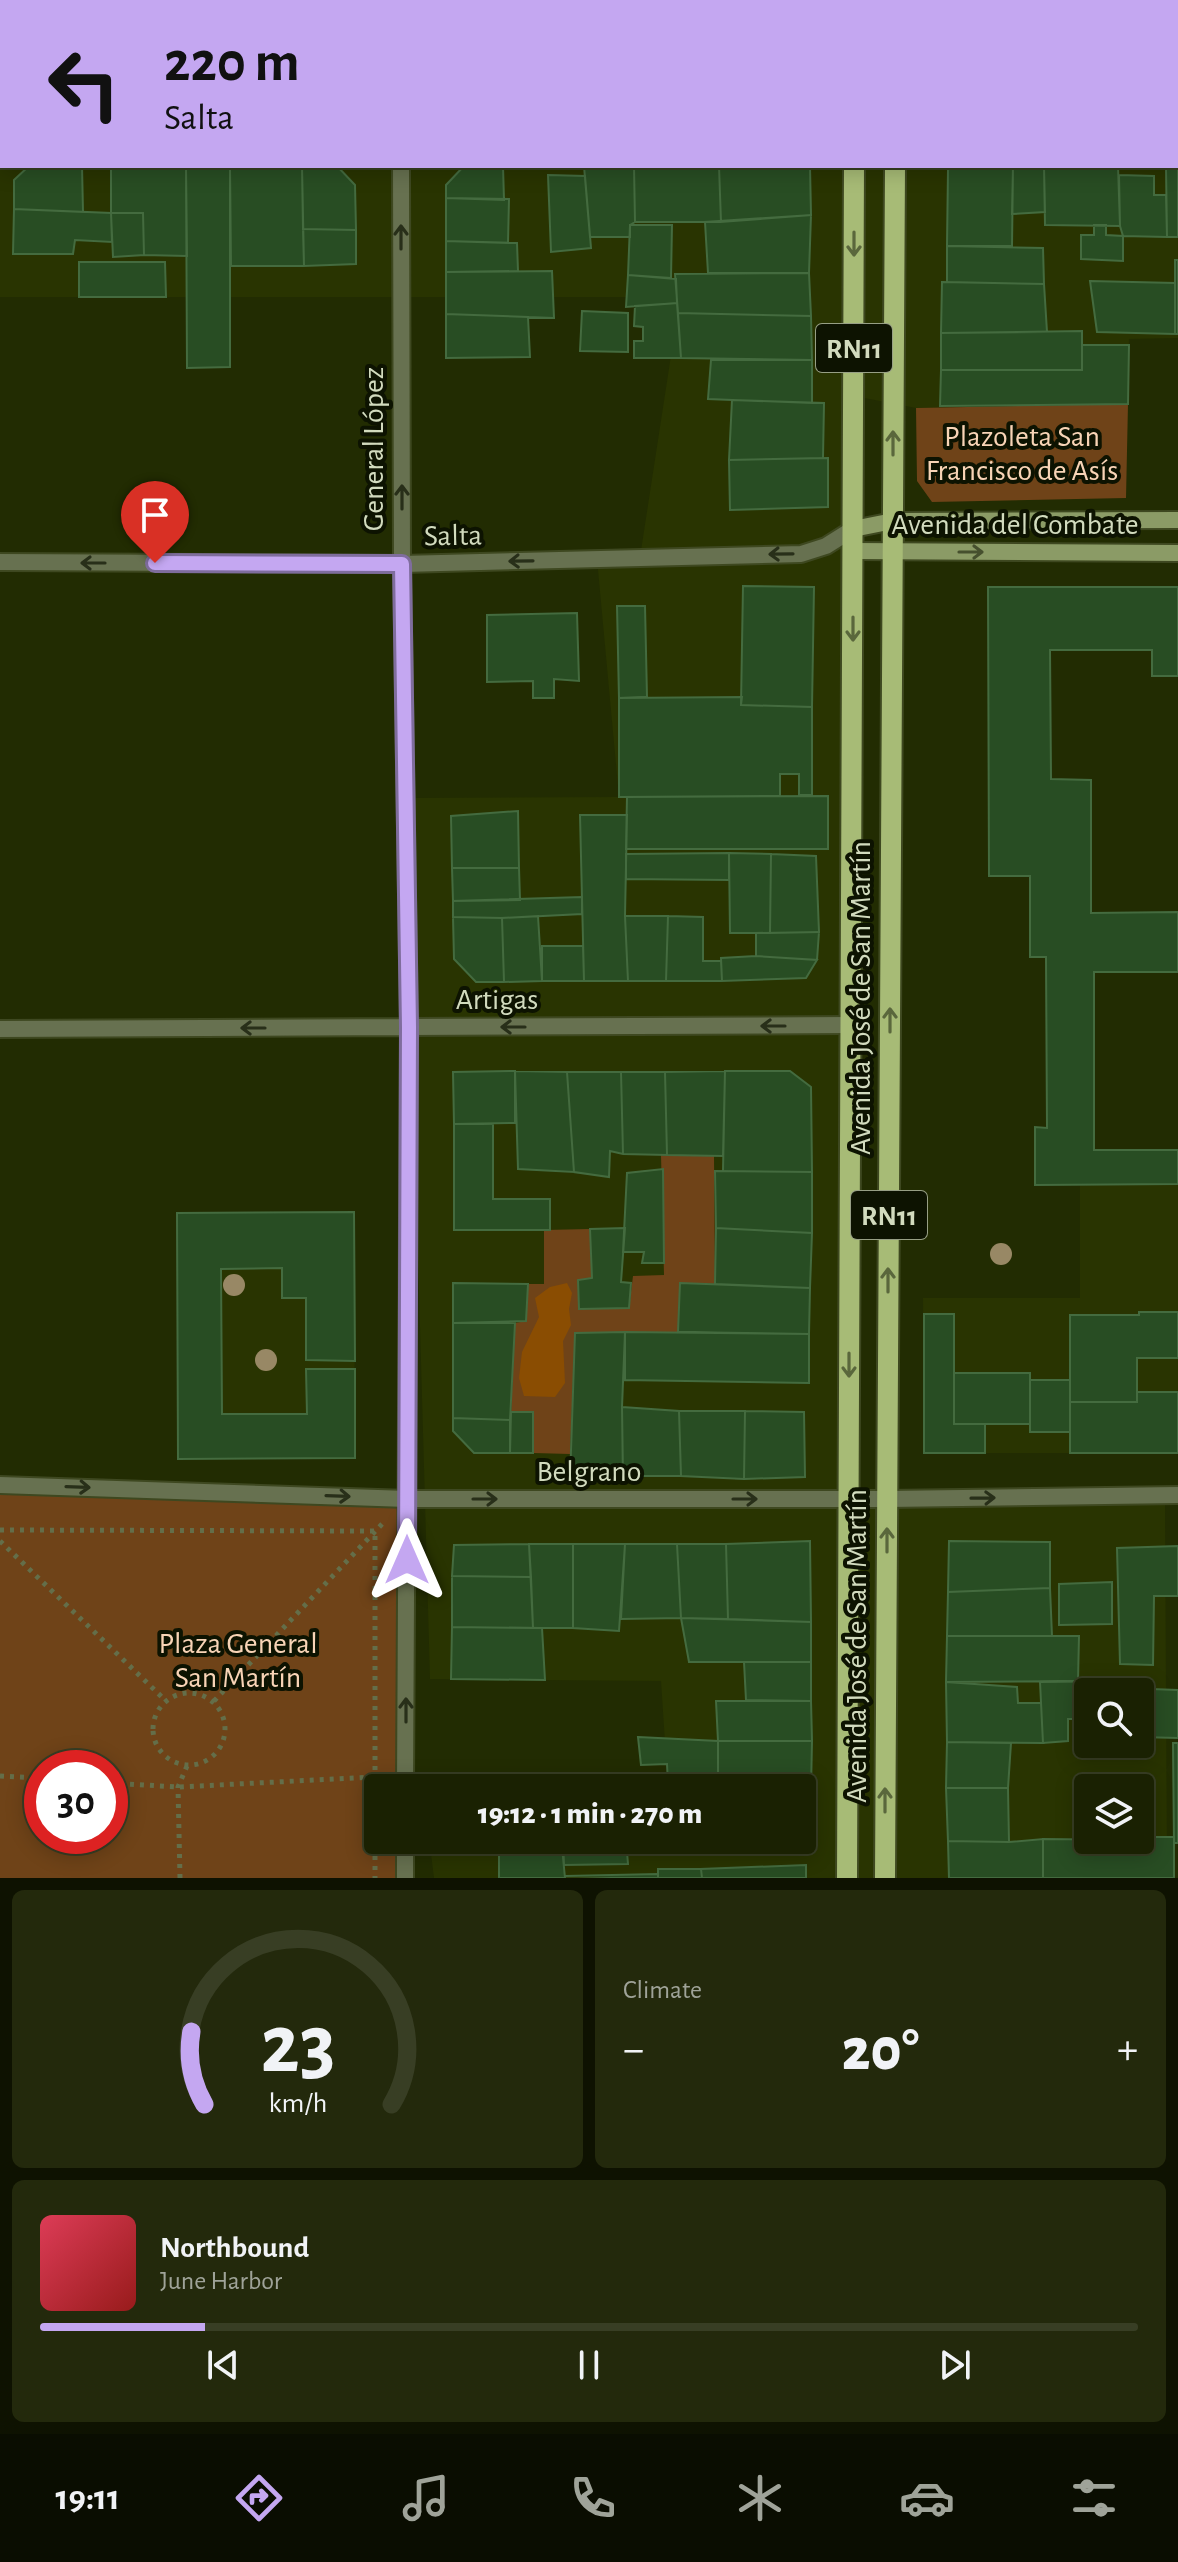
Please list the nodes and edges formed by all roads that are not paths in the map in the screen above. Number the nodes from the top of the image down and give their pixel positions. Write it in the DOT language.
graph roads {
  1 [pos="401,168"];
  2 [pos="854,168"];
  3 [pos="895,168"];
  4 [pos="1178,520"];
  5 [pos="893,521"];
  6 [pos="853,529"];
  7 [pos="853,551"];
  8 [pos="893,552"];
  9 [pos="1178,553"];
  10 [pos="0,562"];
  11 [pos="402,564"];
  12 [pos="851,1025"];
  13 [pos="409,1027"];
  14 [pos="0,1029"];
  15 [pos="0,1485"];
  16 [pos="1178,1495"];
  17 [pos="407,1499"];
  18 [pos="849,1499"];
  19 [pos="887,1499"];
  20 [pos="405,1774"];
  21 [pos="405,1854"];
  22 [pos="405,1878"];
  23 [pos="847,1878"];
  24 [pos="885,1878"];
  11 -- 1 [label="street, General López, one-way"];
  2 -- 6 [label="main road, Avenida José de San Martín / RN11, one-way"];
  5 -- 3 [label="main road, Avenida José de San Martín / RN11, one-way"];
  4 -- 5 [label="street, Avenida del Combate"];
  5 -- 6 [label="street, Avenida del Combate"];
  5 -- 8 [label="main road, Avenida José de San Martín / RN11"];
  6 -- 7 [label="main road, Avenida José de San Martín / RN11"];
  6 -- 11 [label="street, Salta, one-way"];
  7 -- 8 [label="street, Avenida del Combate"];
  7 -- 12 [label="main road, Avenida José de San Martín / RN11, one-way"];
  8 -- 9 [label="street, Avenida del Combate, one-way"];
  19 -- 8 [label="main road, Avenida José de San Martín / RN11, one-way"];
  11 -- 10 [label="street, Salta, one-way"];
  11 -- 13 [label="street, General López"];
  12 -- 13 [label="street, Artigas, one-way"];
  12 -- 18 [label="main road, Avenida José de San Martín / RN11, one-way"];
  13 -- 14 [label="street, Artigas, one-way"];
  13 -- 17 [label="street, General López"];
  15 -- 17 [label="street, Belgrano, one-way"];
  19 -- 16 [label="street, Belgrano, one-way"];
  17 -- 18 [label="street, Belgrano, one-way"];
  20 -- 17 [label="street, General López, one-way"];
  18 -- 19 [label="street, Belgrano"];
  18 -- 23 [label="main road, Avenida José de San Martín / RN11"];
  24 -- 19 [label="main road, Avenida José de San Martín / RN11, one-way"];
  21 -- 22 [label="street"];
}
